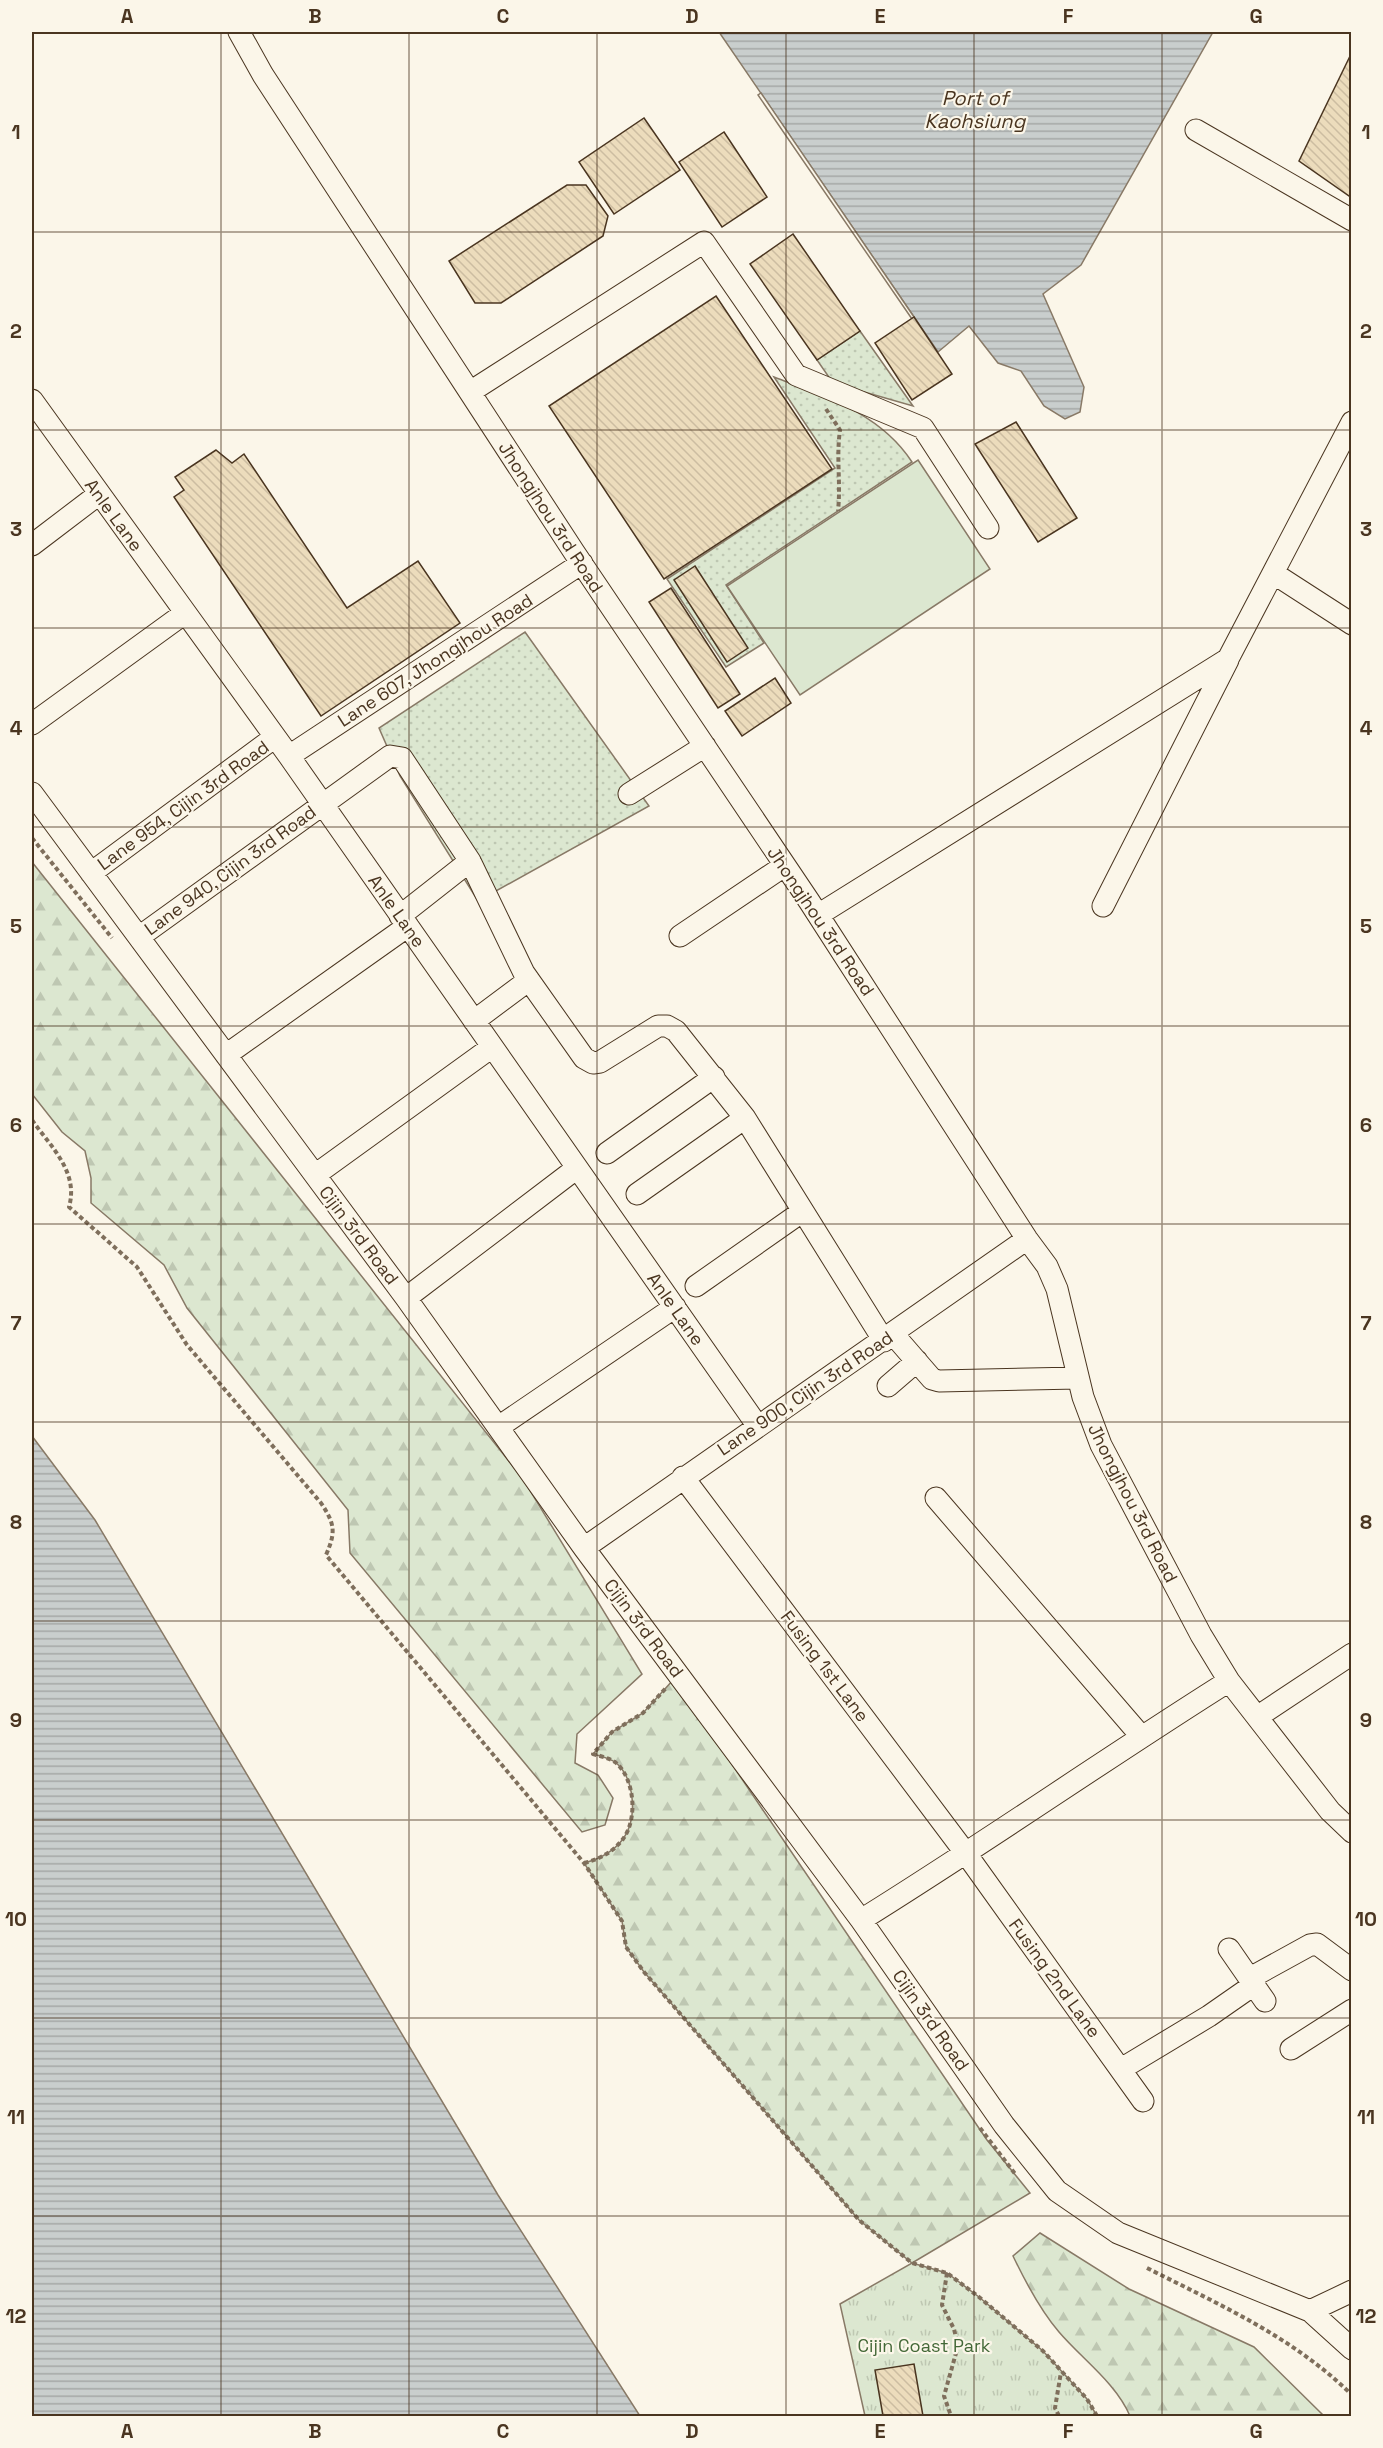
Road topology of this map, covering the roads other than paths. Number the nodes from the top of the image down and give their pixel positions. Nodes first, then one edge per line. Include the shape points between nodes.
1 (239, 32) edge
2 (1196, 130) dead end
3 (1352, 219) edge
4 (470, 392) junction
5 (32, 400) edge
6 (1352, 422) edge
7 (99, 494) junction
8 (987, 528) dead end
9 (32, 546) edge
10 (582, 563) junction
11 (1273, 573) junction
12 (184, 613) junction
13 (1352, 624) edge
14 (1228, 659) junction
15 (32, 724) edge
16 (275, 738) junction
17 (705, 746) junction
18 (289, 756) junction
19 (32, 793) edge
20 (628, 794) dead end
21 (321, 803) junction
22 (470, 861) junction
23 (784, 866) junction
24 (91, 873) junction
25 (1103, 906) dead end
26 (819, 915) junction
27 (404, 921) junction
28 (680, 936) dead end
29 (139, 937) junction
30 (529, 980) junction
31 (474, 1021) junction
32 (492, 1047) junction
33 (226, 1055) junction
34 (714, 1077) junction
35 (745, 1118) junction
36 (607, 1153) dead end
37 (577, 1168) junction
38 (315, 1175) junction
39 (637, 1194) dead end
40 (803, 1211) junction
41 (1027, 1239) junction
42 (696, 1287) dead end
43 (406, 1298) junction
44 (675, 1307) junction
45 (888, 1337) junction
46 (917, 1362) junction
47 (1078, 1378) junction
48 (888, 1386) dead end
49 (757, 1425) junction
50 (500, 1426) junction
51 (683, 1477) junction
52 (936, 1498) dead end
53 (584, 1548) junction
54 (1352, 1654) edge
55 (1228, 1681) junction
56 (1257, 1717) junction
57 (1141, 1736) junction
58 (1352, 1832) edge
59 (967, 1855) junction
60 (861, 1920) junction
61 (1229, 1949) dead end
62 (1352, 1970) edge
63 (1257, 1987) junction
64 (1352, 2010) edge
65 (1291, 2049) dead end
66 (1121, 2069) junction
67 (1143, 2101) dead end
68 (1352, 2291) edge
69 (1310, 2312) junction
70 (1352, 2349) edge

1 - 4 street, Jhongjhou 3rd Road via 263,75
2 - 3 street
4 - 8 street via 704,242 796,375 923,428
4 - 10 street, Jhongjhou 3rd Road
5 - 7 street, Anle Lane
6 - 11 street
7 - 9 street
7 - 12 street, Anle Lane
10 - 17 street, Jhongjhou 3rd Road
10 - 18 street, Lane 607, Jhongjhou Road
11 - 13 street
11 - 14 street
12 - 15 street
12 - 16 street, Anle Lane
14 - 25 street
14 - 26 street
16 - 18 street, Anle Lane
16 - 24 street, Lane 954, Cijin 3rd Road
17 - 20 street
17 - 23 street, Jhongjhou 3rd Road
18 - 21 street, Anle Lane
19 - 24 street, Cijin 3rd Road
21 - 22 street, Lane 940, Cijin 3rd Road via 397,755
21 - 27 street, Anle Lane
21 - 29 street, Lane 940, Cijin 3rd Road
22 - 27 street
22 - 30 street
23 - 26 street, Jhongjhou 3rd Road
23 - 28 street
24 - 29 street, Cijin 3rd Road
26 - 41 street, Jhongjhou 3rd Road
27 - 31 street, Anle Lane
27 - 33 street
29 - 33 street, Cijin 3rd Road
30 - 31 street
30 - 34 street via 584,1058 592,1063 600,1062 658,1026 667,1026 676,1031
31 - 32 street, Anle Lane
32 - 37 street, Anle Lane
32 - 38 street
33 - 38 street, Cijin 3rd Road
34 - 35 street
34 - 36 street
35 - 39 street
35 - 40 street
37 - 43 street
37 - 44 street, Anle Lane
38 - 43 street, Cijin 3rd Road
40 - 42 street
40 - 45 street
41 - 45 street, Lane 900, Cijin 3rd Road
41 - 47 street, Jhongjhou 3rd Road via 1047,1266 1057,1289
43 - 50 street, Cijin 3rd Road
44 - 49 street, Anle Lane
44 - 50 street
45 - 46 street
45 - 49 street, Lane 900, Cijin 3rd Road
46 - 47 street via 932,1379 946,1383
46 - 48 street
47 - 55 street, Jhongjhou 3rd Road via 1101,1445
49 - 51 street, Lane 900, Cijin 3rd Road
50 - 53 street, Cijin 3rd Road
51 - 53 street, Lane 900, Cijin 3rd Road
51 - 59 street, Fusing 1st Lane
52 - 57 street
53 - 60 street, Cijin 3rd Road
54 - 56 street
55 - 56 street, Jhongjhou 3rd Road
55 - 57 street
56 - 58 street, Jhongjhou 3rd Road via 1330,1811
57 - 59 street
59 - 60 street
59 - 66 street, Fusing 2nd Lane
60 - 69 street, Cijin 3rd Road via 1004,2125 1057,2191 1119,2233
61 - 63 street
62 - 63 street via 1325,1947 1310,1945
63 - 66 street
64 - 65 street
66 - 67 street, Fusing 2nd Lane
68 - 69 street
69 - 70 street, Cijin 3rd Road

